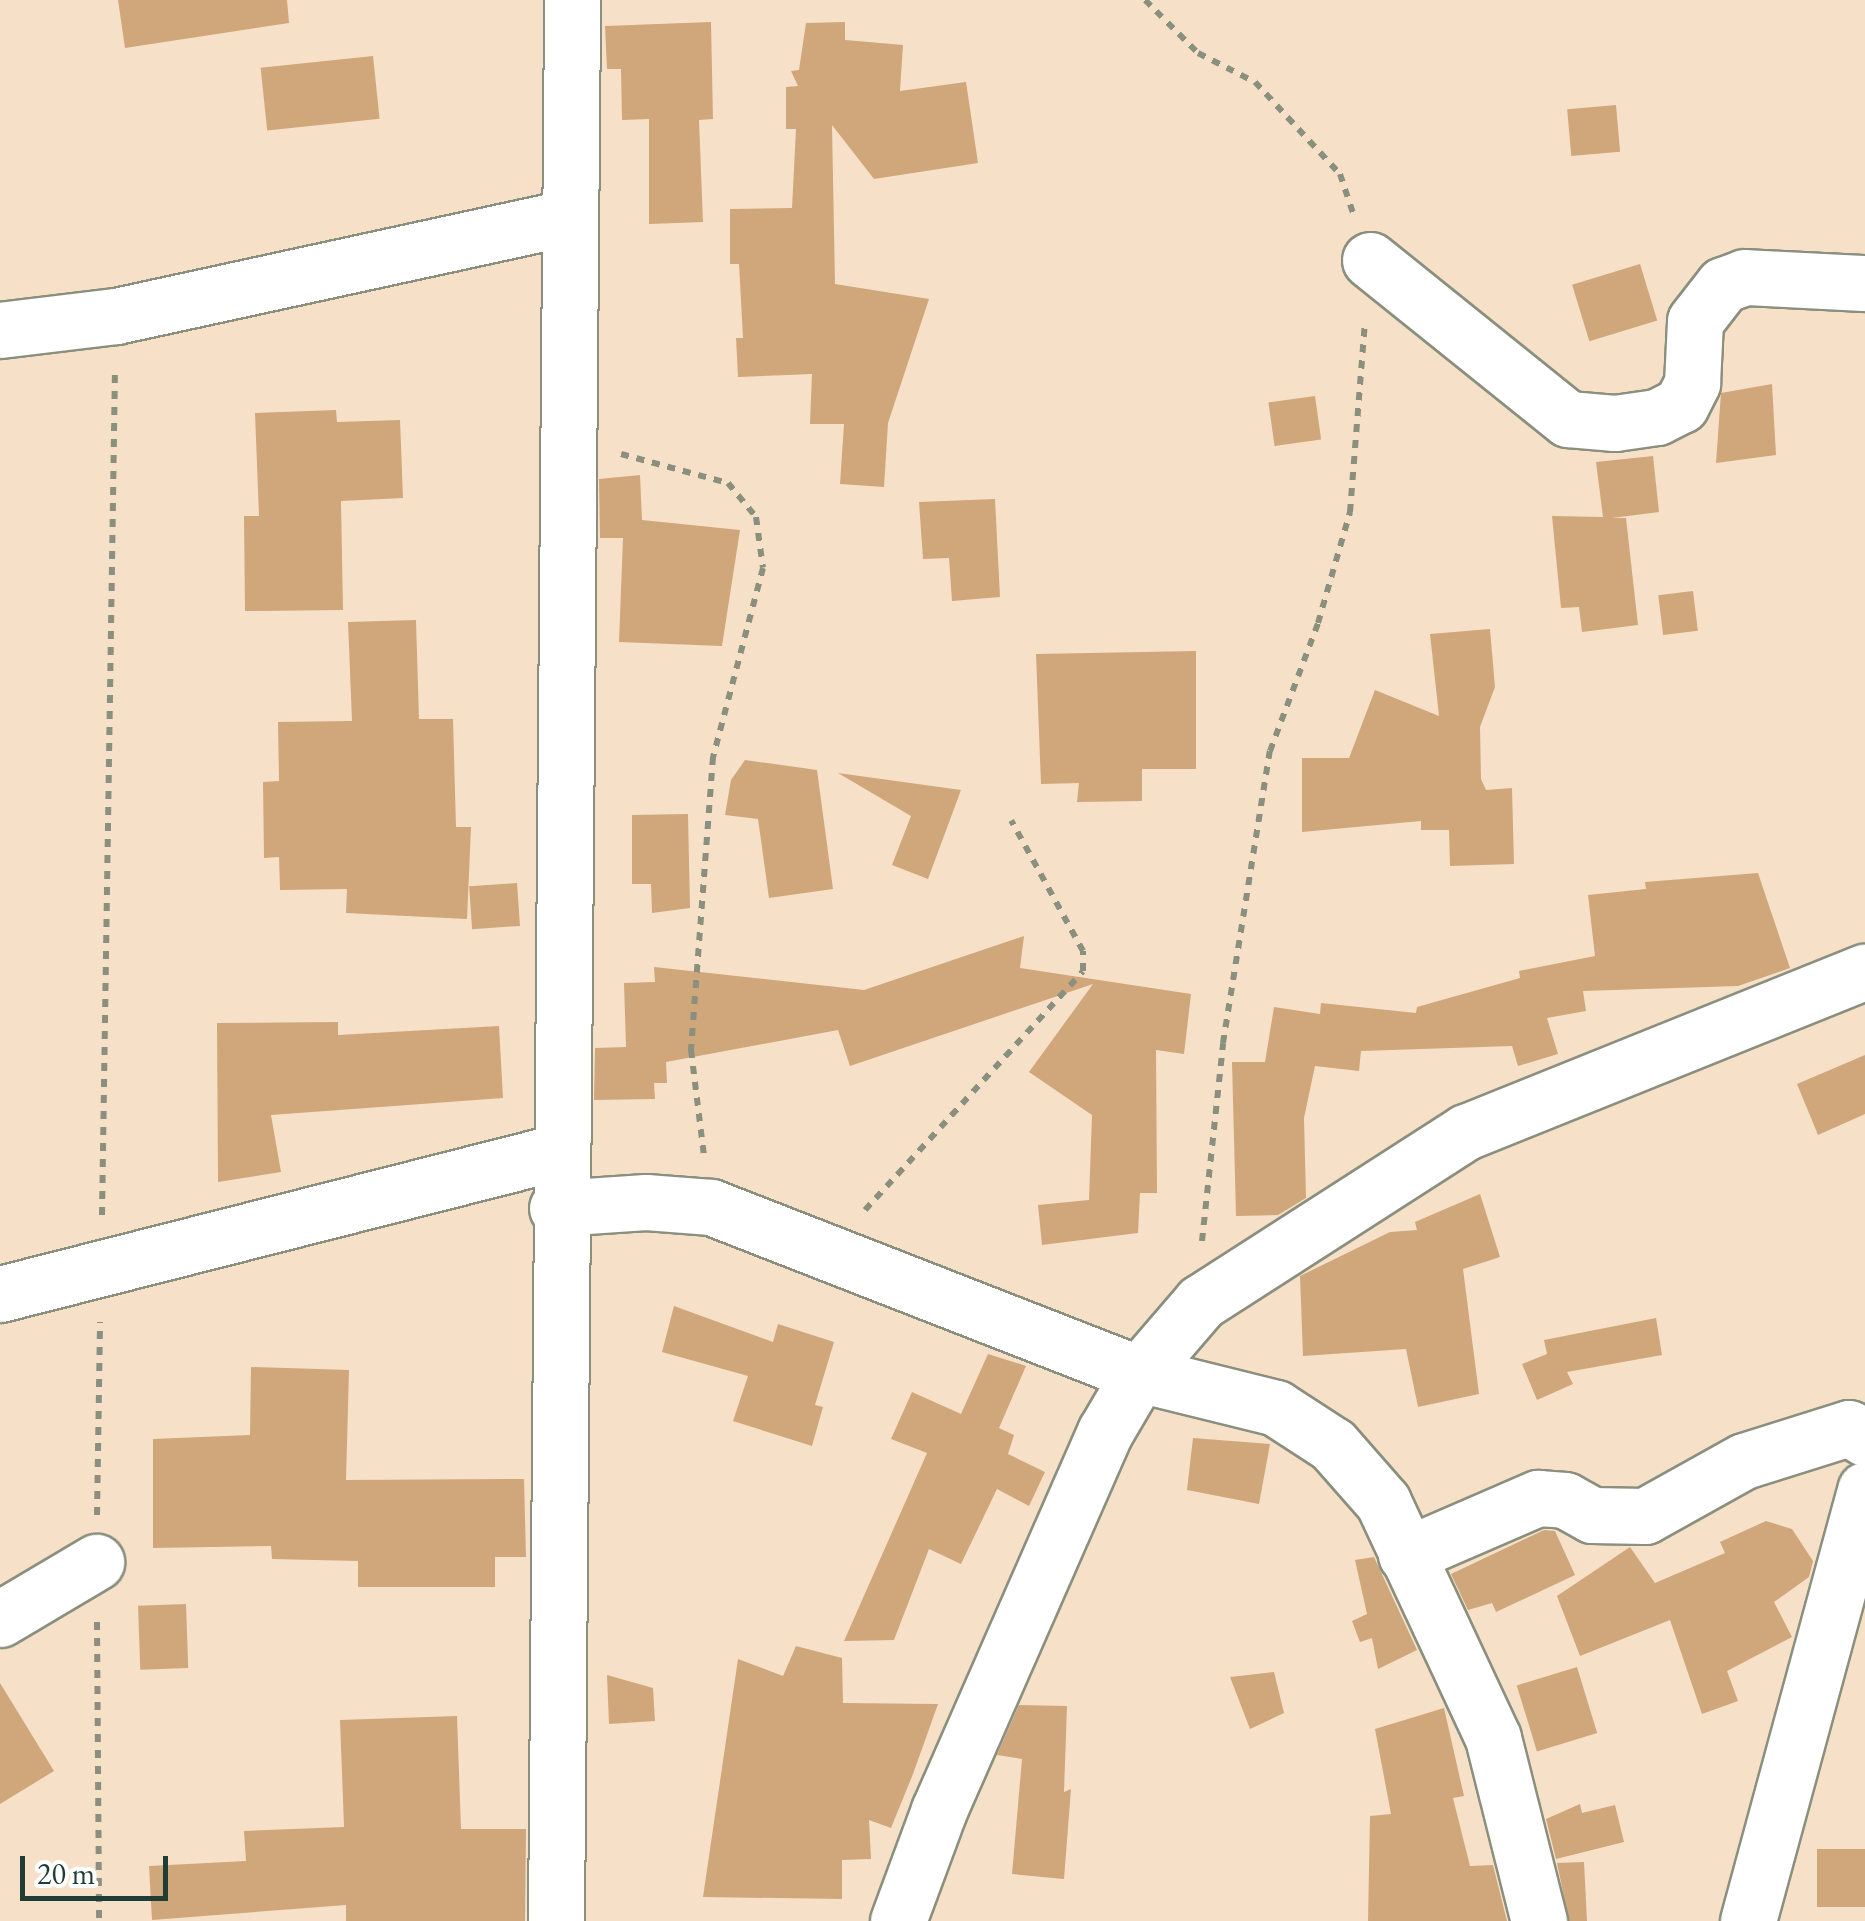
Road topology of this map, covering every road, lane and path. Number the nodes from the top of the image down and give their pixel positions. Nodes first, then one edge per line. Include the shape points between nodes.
1 (572, 0) edge
2 (1145, 0) edge
3 (569, 217) junction
4 (1370, 260) junction
5 (1865, 283) edge
6 (116, 316) junction
7 (0, 330) edge
8 (567, 438) junction
9 (1010, 820) dead end
10 (1865, 972) edge
11 (558, 1152) junction
12 (711, 1207) junction
13 (557, 1208) junction
14 (828, 1249) junction
15 (101, 1270) junction
16 (0, 1294) edge
17 (1201, 1302) junction
18 (1139, 1374) junction
19 (1865, 1438) edge
20 (1865, 1490) edge
21 (1406, 1555) junction
22 (96, 1562) junction
23 (0, 1619) edge
24 (99, 1921) edge
25 (556, 1921) edge
26 (898, 1921) edge
27 (1539, 1921) edge
28 (1748, 1921) edge

1 - 3 street
2 - 4 path via 1198,53 1255,82 1340,174
3 - 6 street
3 - 8 street
4 - 5 street via 1568,420 1615,424 1681,405 1692,383 1694,321 1722,285 1745,277
4 - 17 path via 1350,512 1270,751 1213,1122
6 - 7 street
6 - 15 path
8 - 11 street
8 - 12 path via 728,483 756,517 763,568 713,758 690,1050
9 - 14 path via 1082,951 1083,971 1058,1006
10 - 17 street via 1466,1132
11 - 13 street
11 - 15 street
12 - 13 street via 646,1202
12 - 14 street
13 - 25 street
14 - 18 street
15 - 16 street
15 - 22 path
17 - 18 street
18 - 21 street via 1276,1408 1333,1445 1383,1502
18 - 26 street via 1105,1432 939,1810
19 - 21 street via 1848,1428 1744,1461 1644,1516 1592,1515 1565,1500 1538,1498
20 - 28 street
21 - 27 street via 1493,1738
22 - 23 street
22 - 24 path

